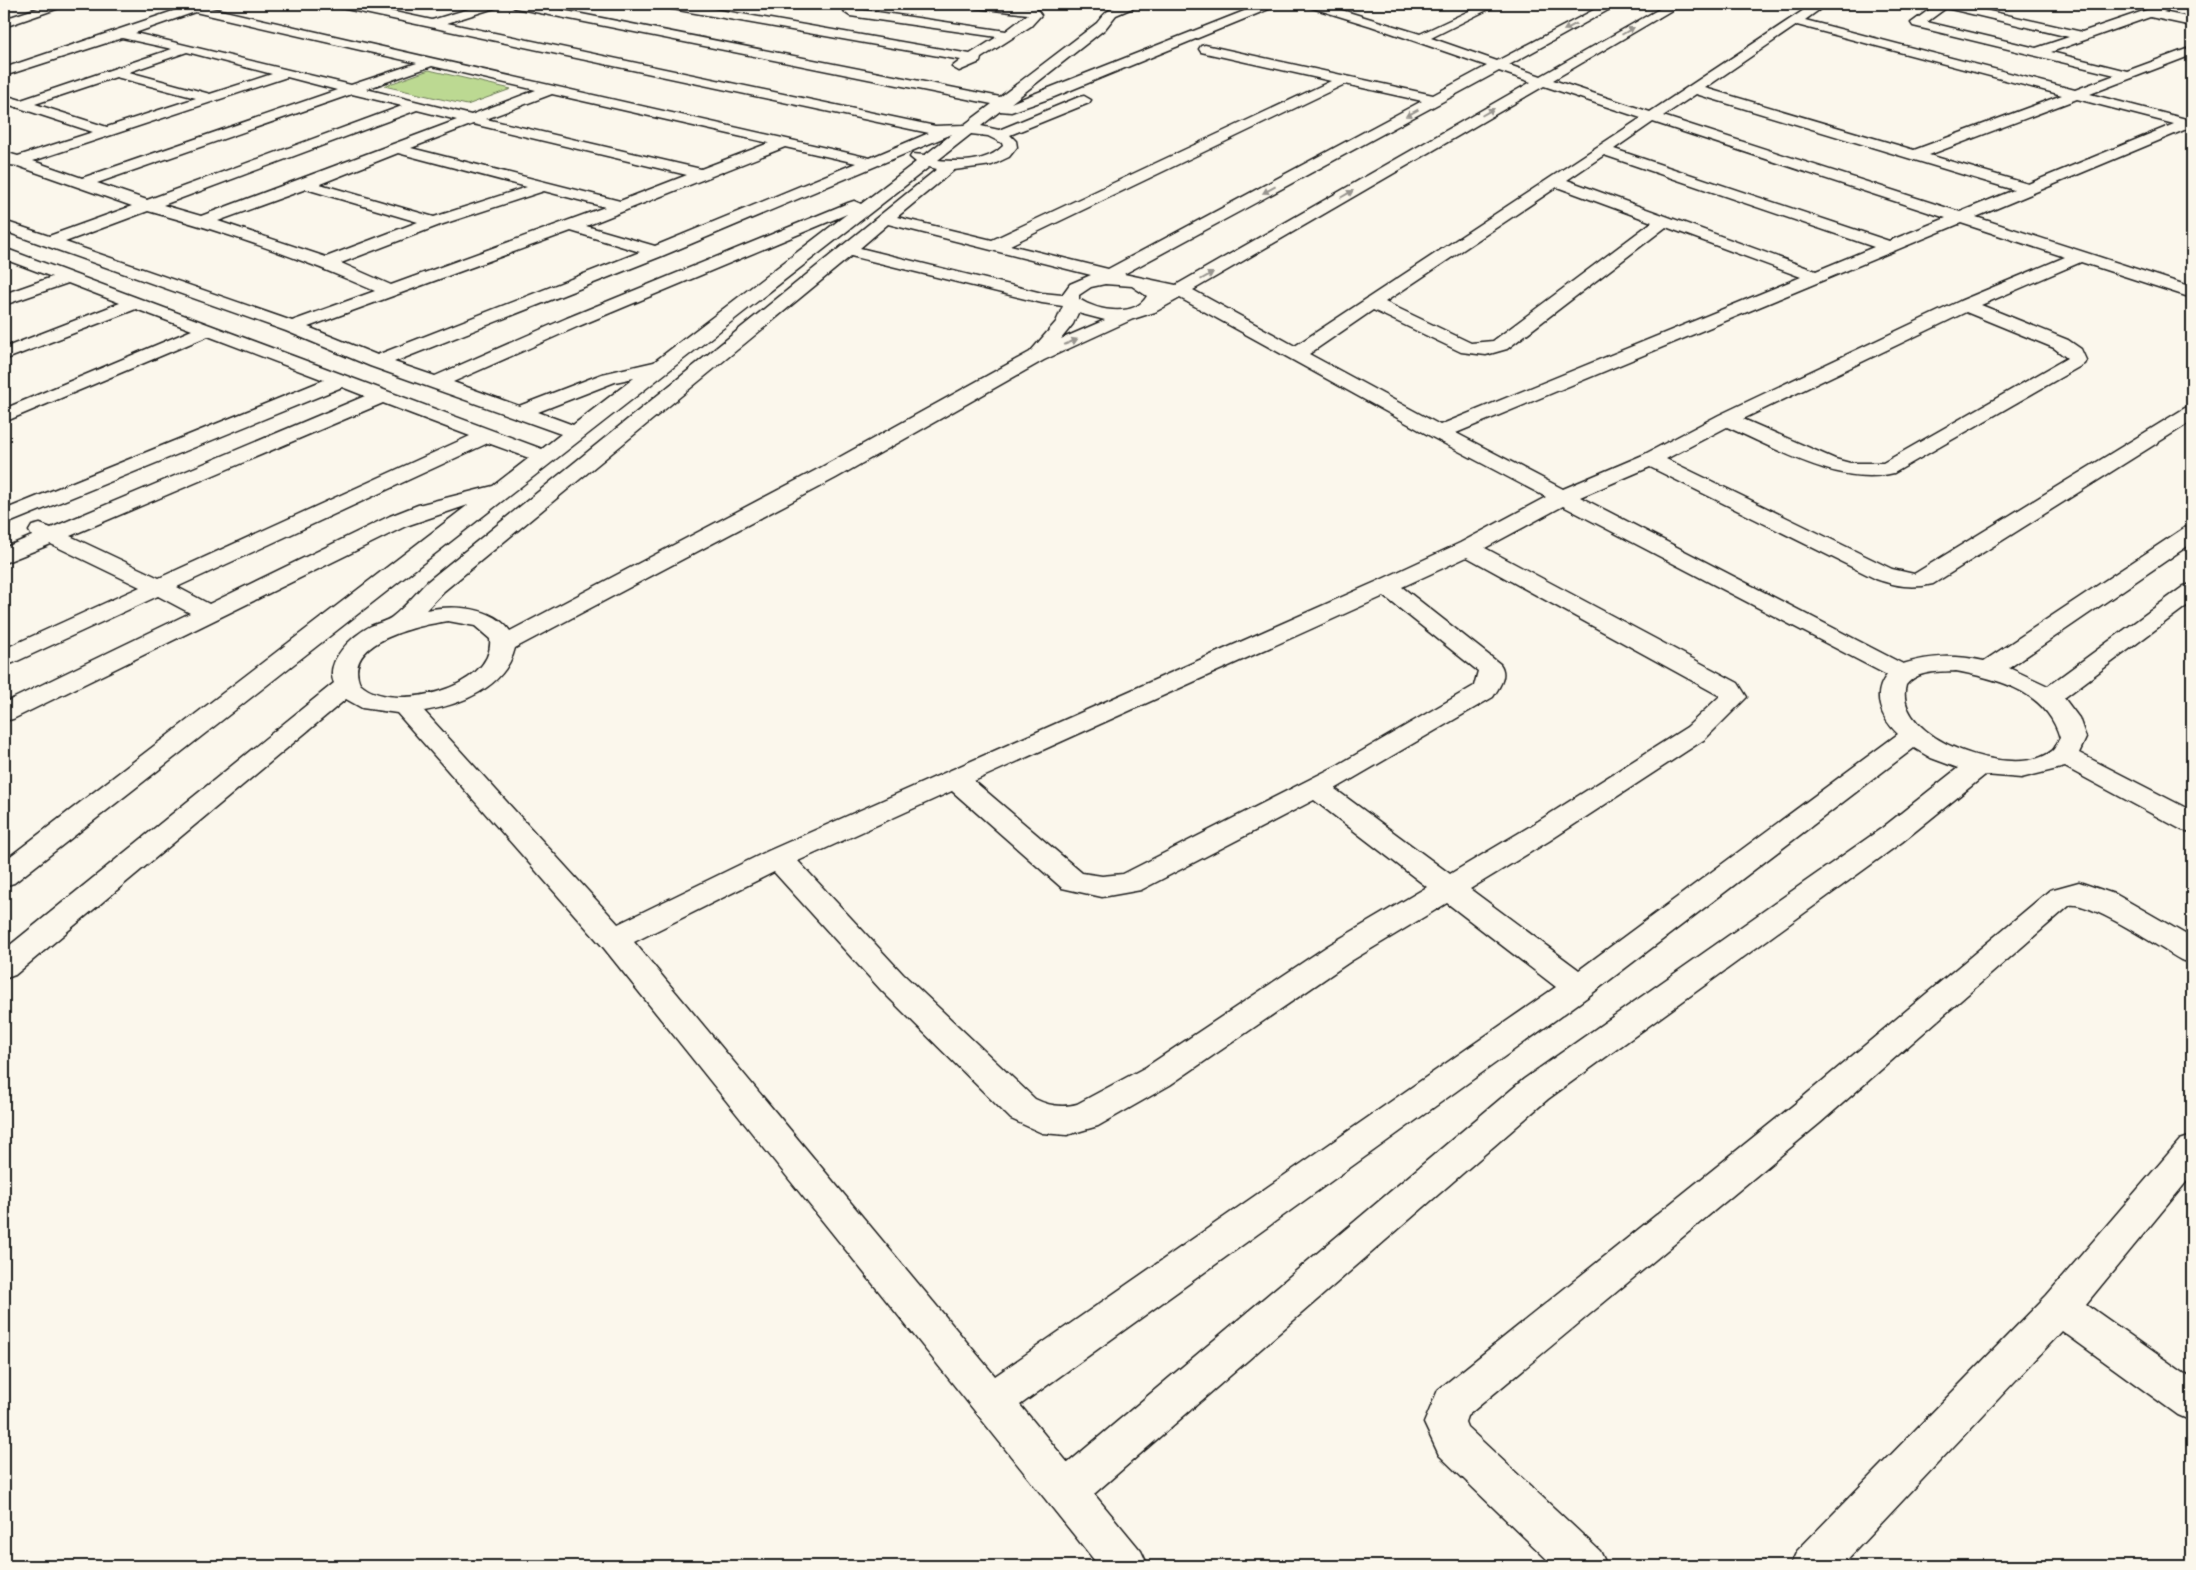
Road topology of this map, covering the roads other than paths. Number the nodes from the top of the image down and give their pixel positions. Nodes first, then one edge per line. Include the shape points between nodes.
1 (62, 4) edge
2 (341, 4) edge
3 (497, 4) edge
4 (515, 4) edge
5 (673, 4) edge
6 (870, 4) edge
7 (976, 4) edge
8 (1045, 4) edge
9 (1133, 4) edge
10 (1272, 4) edge
11 (1312, 4) edge
12 (1493, 4) edge
13 (1613, 4) edge
14 (1676, 4) edge
15 (1821, 4) edge
16 (1944, 4) edge
17 (2175, 4) edge
18 (200, 6) edge
19 (590, 7) dead end
20 (768, 7) dead end
21 (1032, 11) junction
22 (1294, 12) dead end
23 (2150, 13) junction
24 (572, 14) junction
25 (841, 15) junction
26 (740, 18) junction
27 (1795, 22) junction
28 (2192, 22) edge
29 (4, 23) edge
30 (1917, 23) junction
31 (432, 24) junction
32 (448, 28) junction
33 (807, 30) junction
34 (121, 34) junction
35 (1008, 35) junction
36 (422, 36) dead end
37 (2082, 36) junction
38 (1420, 39) junction
39 (688, 40) junction
40 (404, 42) dead end
41 (1223, 42) dead end
42 (1882, 44) junction
43 (186, 48) junction
44 (378, 50) junction
45 (2192, 51) edge
46 (2038, 52) junction
47 (759, 54) junction
48 (975, 59) junction
49 (742, 61) dead end
50 (432, 62) junction
51 (1498, 66) junction
52 (4, 72) edge
53 (114, 72) junction
54 (715, 72) dead end
55 (284, 74) junction
56 (2129, 75) junction
57 (698, 79) junction
58 (1343, 80) junction
59 (1542, 81) junction
60 (924, 86) junction
61 (552, 89) junction
62 (672, 89) dead end
63 (1695, 89) junction
64 (348, 90) junction
65 (1098, 94) dead end
66 (2076, 95) junction
67 (4, 98) edge
68 (210, 98) junction
69 (646, 100) dead end
70 (1435, 100) junction
71 (22, 104) junction
72 (415, 106) junction
73 (629, 107) junction
74 (992, 108) junction
75 (1654, 117) junction
76 (469, 119) junction
77 (2190, 124) edge
78 (959, 130) junction
79 (108, 132) junction
80 (999, 135) junction
81 (786, 142) junction
82 (398, 148) junction
83 (1604, 150) junction
84 (1914, 155) junction
85 (4, 156) edge
86 (885, 156) junction
87 (20, 161) junction
88 (870, 162) junction
89 (926, 162) junction
90 (951, 165) junction
91 (4, 166) edge
92 (702, 174) junction
93 (1556, 181) junction
94 (83, 183) junction
95 (305, 184) junction
96 (541, 187) junction
97 (2028, 189) junction
98 (886, 193) junction
99 (148, 206) junction
100 (620, 206) junction
101 (1962, 217) junction
102 (886, 219) junction
103 (202, 221) junction
104 (1664, 221) junction
105 (434, 222) junction
106 (4, 226) edge
107 (570, 226) junction
108 (49, 242) junction
109 (992, 247) junction
110 (1890, 247) junction
111 (848, 250) junction
112 (656, 252) junction
113 (4, 253) edge
114 (2079, 257) junction
115 (326, 263) junction
116 (1110, 275) junction
117 (68, 277) junction
118 (1817, 277) junction
119 (1091, 281) junction
120 (1139, 283) junction
121 (390, 291) junction
122 (1181, 291) junction
123 (2192, 293) edge
124 (4, 300) edge
125 (136, 303) junction
126 (1072, 303) junction
127 (1372, 303) junction
128 (1966, 305) junction
129 (1144, 310) junction
130 (292, 327) junction
131 (208, 330) junction
132 (4, 354) edge
133 (1296, 354) junction
134 (1037, 356) junction
135 (377, 362) junction
136 (663, 366) junction
137 (340, 381) junction
138 (436, 383) junction
139 (382, 396) junction
140 (2192, 412) edge
141 (518, 413) junction
142 (4, 416) edge
143 (1726, 419) junction
144 (1439, 432) junction
145 (576, 433) junction
146 (486, 436) junction
147 (545, 457) junction
148 (1650, 459) junction
149 (504, 488) junction
150 (1563, 497) junction
151 (7, 514) edge
152 (2192, 533) edge
153 (48, 537) junction
154 (1468, 548) junction
155 (4, 556) edge
156 (1386, 586) junction
157 (160, 587) junction
158 (2192, 591) edge
159 (210, 614) junction
160 (400, 623) junction
161 (504, 644) junction
162 (4, 658) edge
163 (1990, 669) junction
164 (1902, 673) junction
165 (346, 686) junction
166 (2048, 698) junction
167 (404, 705) junction
168 (4, 713) edge
169 (1914, 735) junction
170 (2064, 756) junction
171 (1980, 765) junction
172 (956, 780) junction
173 (1316, 788) junction
174 (2192, 823) edge
175 (778, 858) junction
176 (4, 876) edge
177 (1450, 887) junction
178 (614, 939) junction
179 (2192, 952) edge
180 (4, 967) edge
181 (1579, 987) junction
182 (2192, 1150) edge
183 (2060, 1306) junction
184 (991, 1402) junction
185 (2192, 1402) edge
186 (1065, 1492) junction
187 (1126, 1566) edge
188 (1585, 1566) edge
189 (1812, 1566) edge

1 - 29 street
2 - 31 street
3 - 31 street
4 - 24 street
5 - 26 street
6 - 25 street
7 - 21 street
8 - 21 street
9 - 74 street via 1112,12 1101,26
10 - 74 street via 1049,94
11 - 22 street
11 - 38 street
12 - 38 street
13 -> 51 street
59 -> 14 street
15 - 27 street
16 - 30 street
16 - 37 street
17 - 23 street
18 - 34 street
18 - 44 street
19 - 24 street
20 - 26 street
21 - 35 street via 1032,19
23 - 28 street
23 - 37 street
24 - 39 street
25 - 33 street
25 - 35 street
26 - 33 street
26 - 39 street
27 - 42 street
27 - 63 street
30 - 42 street
30 - 46 street
31 - 32 street
32 - 36 street
32 - 57 street
33 - 48 street
34 - 43 street
34 - 52 street
35 - 48 street
37 - 46 street
38 - 51 street
39 - 47 street
40 - 44 street
41 - 58 street via 1201,51
42 - 66 street
43 - 53 street
43 - 55 street
44 - 50 street
45 - 56 street
46 - 56 street
47 - 49 street
47 - 60 street
48 - 60 street
50 - 61 street
50 - 64 street
51 - 59 street
51 - 70 street
53 - 68 street
53 - 71 street
54 - 57 street
55 - 64 street
55 - 68 street
56 - 66 street
57 - 62 street
57 - 78 street via 936,130
58 - 70 street
58 - 109 street
59 - 75 street
122 -> 59 street
60 - 74 street
61 - 73 street
61 - 76 street
63 - 75 street
63 - 84 street
64 - 72 street
64 - 94 street
65 - 80 street
66 - 77 street
66 - 84 street
67 - 71 street
68 - 79 street
69 - 73 street
70 -> 116 street
71 - 79 street
72 - 76 street
72 - 99 street
73 - 81 street
74 - 78 street
75 - 83 street
75 - 101 street
76 - 82 street
76 - 92 street
77 - 97 street
78 - 80 street
78 - 86 street
78 - 89 street
79 - 87 street
80 - 90 street via 1009,141 1006,153 984,162
81 - 88 street
81 - 92 street
82 - 95 street
82 - 96 street
83 - 93 street
83 - 110 street
84 - 97 street
85 - 87 street
86 - 88 street
86 - 89 street via 904,155
87 - 91 street
87 - 94 street
88 - 112 street
89 - 90 street
89 - 98 street
90 - 102 street
92 - 100 street
93 - 104 street
93 - 127 street
94 - 99 street
95 - 103 street
95 - 105 street
96 - 100 street
96 - 105 street
97 - 101 street
98 - 136 street
98 - 138 street via 573,322
99 - 103 street
99 - 108 street
100 - 107 street
101 - 110 street
101 - 114 street
102 - 109 street
102 - 111 street
103 - 115 street
104 - 118 street
104 - 127 street via 1500,345 1486,349 1468,348
105 - 115 street
106 - 108 street
107 - 112 street
107 - 121 street
108 - 130 street
109 - 116 street
110 - 118 street
111 - 126 street
111 - 160 street via 436,586
112 - 135 street
113 - 117 street
114 - 123 street
114 - 128 street
115 - 121 street
116 - 119 street
116 - 120 street
117 - 124 street
117 - 125 street
118 - 144 street
119 - 120 street via 1112,279
119 - 126 street via 1073,290 1070,296
120 - 122 street
120 - 129 street via 1153,290 1156,296
121 - 130 street
122 - 129 street
122 - 133 street
125 - 131 street
125 - 132 street
126 - 129 street via 1086,312 1098,314 1126,315
126 - 134 street via 1064,324
127 - 133 street
128 - 143 street
128 - 143 street via 2061,344 2077,360 1887,469 1849,469 1828,463
134 -> 129 street
130 - 135 street
131 - 137 street
131 - 142 street
133 - 144 street
134 - 161 street via 828,474
135 - 138 street
136 - 141 street via 609,378
136 - 145 street
137 - 139 street
137 - 151 street
138 - 141 street
139 - 146 street
139 - 153 street
140 - 148 street via 1918,581 1902,581 1884,574
141 - 145 street
143 - 148 street
144 - 150 street
145 - 147 street
146 - 147 street
146 - 157 street
147 - 149 street
148 - 150 street
149 - 159 street via 398,521
149 - 176 street
150 - 154 street
150 - 164 street
151 - 153 street
152 - 163 street
153 - 155 street
153 - 157 street
154 - 156 street
154 - 177 street via 1729,690 1734,697 1696,733 1540,834
156 - 172 street
156 - 173 street via 1482,660 1491,669 1490,681 1484,691
157 - 159 street
157 - 162 street
158 - 166 street
159 - 168 street
160 - 161 street via 440,615 470,616 487,622 499,632
160 - 165 street via 366,641 347,659 343,673
161 - 167 street via 501,658 490,673 473,686 424,704
163 - 164 street via 1956,663 1933,664
163 - 166 street via 2020,681
164 - 169 street via 1891,685 1889,700 1897,717
165 - 167 street via 357,697 375,704
165 - 180 street
166 - 170 street via 2066,717 2073,738
167 - 178 street
169 - 171 street via 1943,752
169 - 181 street
170 - 171 street via 2049,764 2029,768
170 - 174 street
171 - 186 street via 1892,835 1536,1089
172 - 173 street via 1072,881 1090,887 1131,883
172 - 175 street
173 - 177 street
175 - 177 street via 892,982 1023,1109 1042,1119 1067,1121 1086,1116 1158,1076 1340,953
175 - 178 street
177 - 181 street
178 - 184 street
179 - 188 street via 2106,903 2079,893 2061,896 1808,1114 1452,1404 1444,1422 1454,1441
181 - 184 street
182 - 183 street
183 - 185 street
183 - 189 street
184 - 186 street
186 - 187 street

